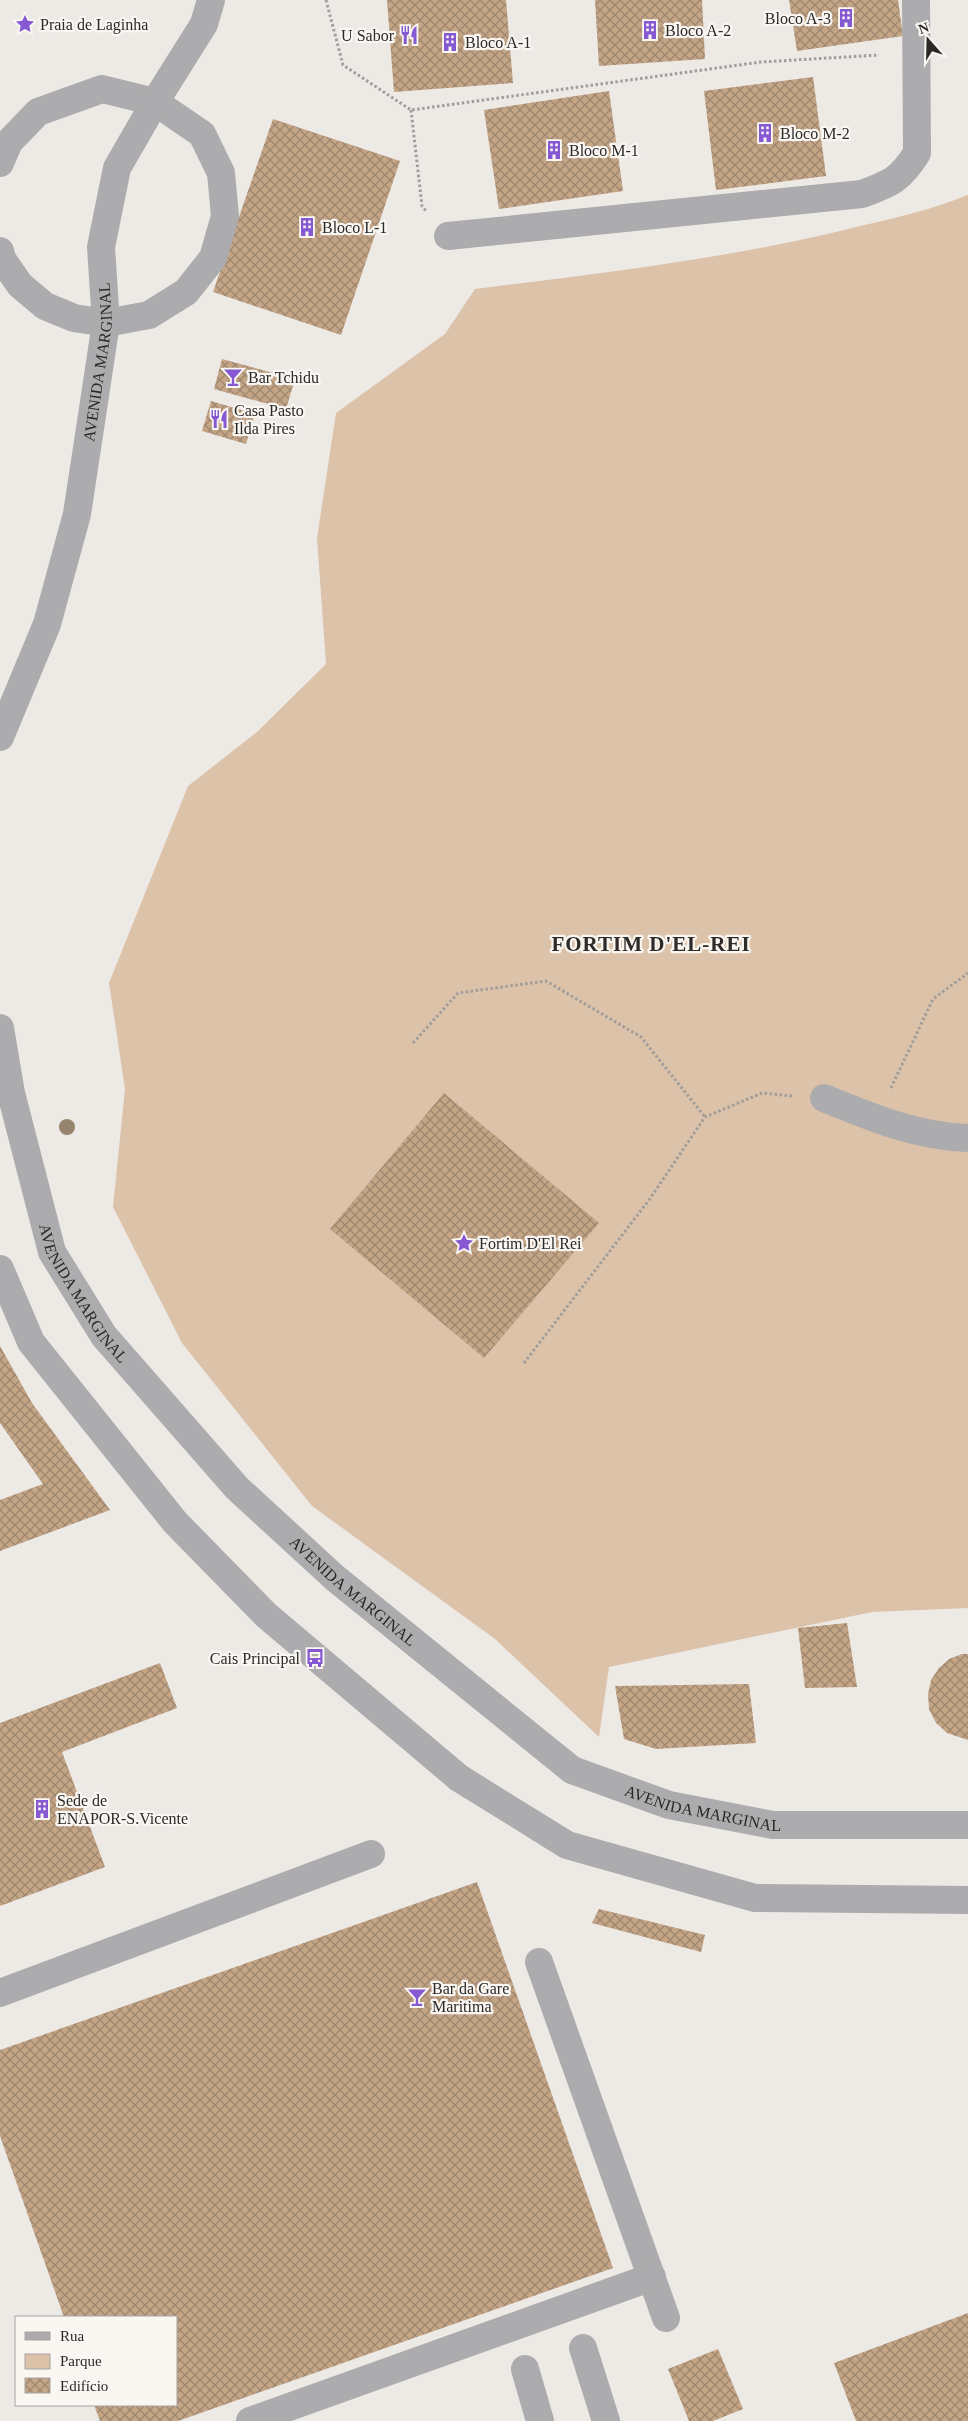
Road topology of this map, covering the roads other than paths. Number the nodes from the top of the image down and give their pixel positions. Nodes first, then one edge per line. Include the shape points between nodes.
1 (211, 0) edge
2 (916, 0) edge
3 (154, 102) junction
4 (0, 163) edge
5 (448, 236) road end
6 (0, 251) edge
7 (106, 323) junction
8 (3, 724) edge
9 (0, 1028) edge
10 (6, 1094) edge
11 (824, 1098) road end
12 (968, 1138) edge
13 (0, 1269) edge
14 (968, 1825) edge
15 (371, 1854) dead end
16 (968, 1900) edge
17 (538, 1962) dead end
18 (0, 1994) edge
19 (652, 2277) junction
20 (666, 2318) dead end
21 (583, 2348) dead end
22 (525, 2369) dead end
23 (250, 2421) edge
24 (540, 2421) edge
25 (606, 2421) edge

1 - 3 street, AVENIDA MARGINAL via 204,24
2 - 5 street via 917,153 892,183 862,194
3 - 4 street via 102,89 38,112 9,142
3 - 7 street, AVENIDA MARGINAL via 117,168 101,247
3 - 7 street via 202,134 221,173 225,216 213,258 186,292 149,315
6 - 7 street via 20,285 45,306 74,318
7 - 8 street, AVENIDA MARGINAL via 77,514 46,624
9 - 10 street, AVENIDA MARGINAL
10 - 14 street, AVENIDA MARGINAL via 52,1252 104,1336 237,1488 286,1535 572,1770 669,1805 773,1825
11 - 12 street via 877,1120 946,1137
13 - 16 street via 31,1342 175,1522 266,1615 459,1778 566,1845 755,1898
15 - 18 street
17 - 19 street
19 - 20 street
19 - 23 street
21 - 25 street
22 - 24 street

